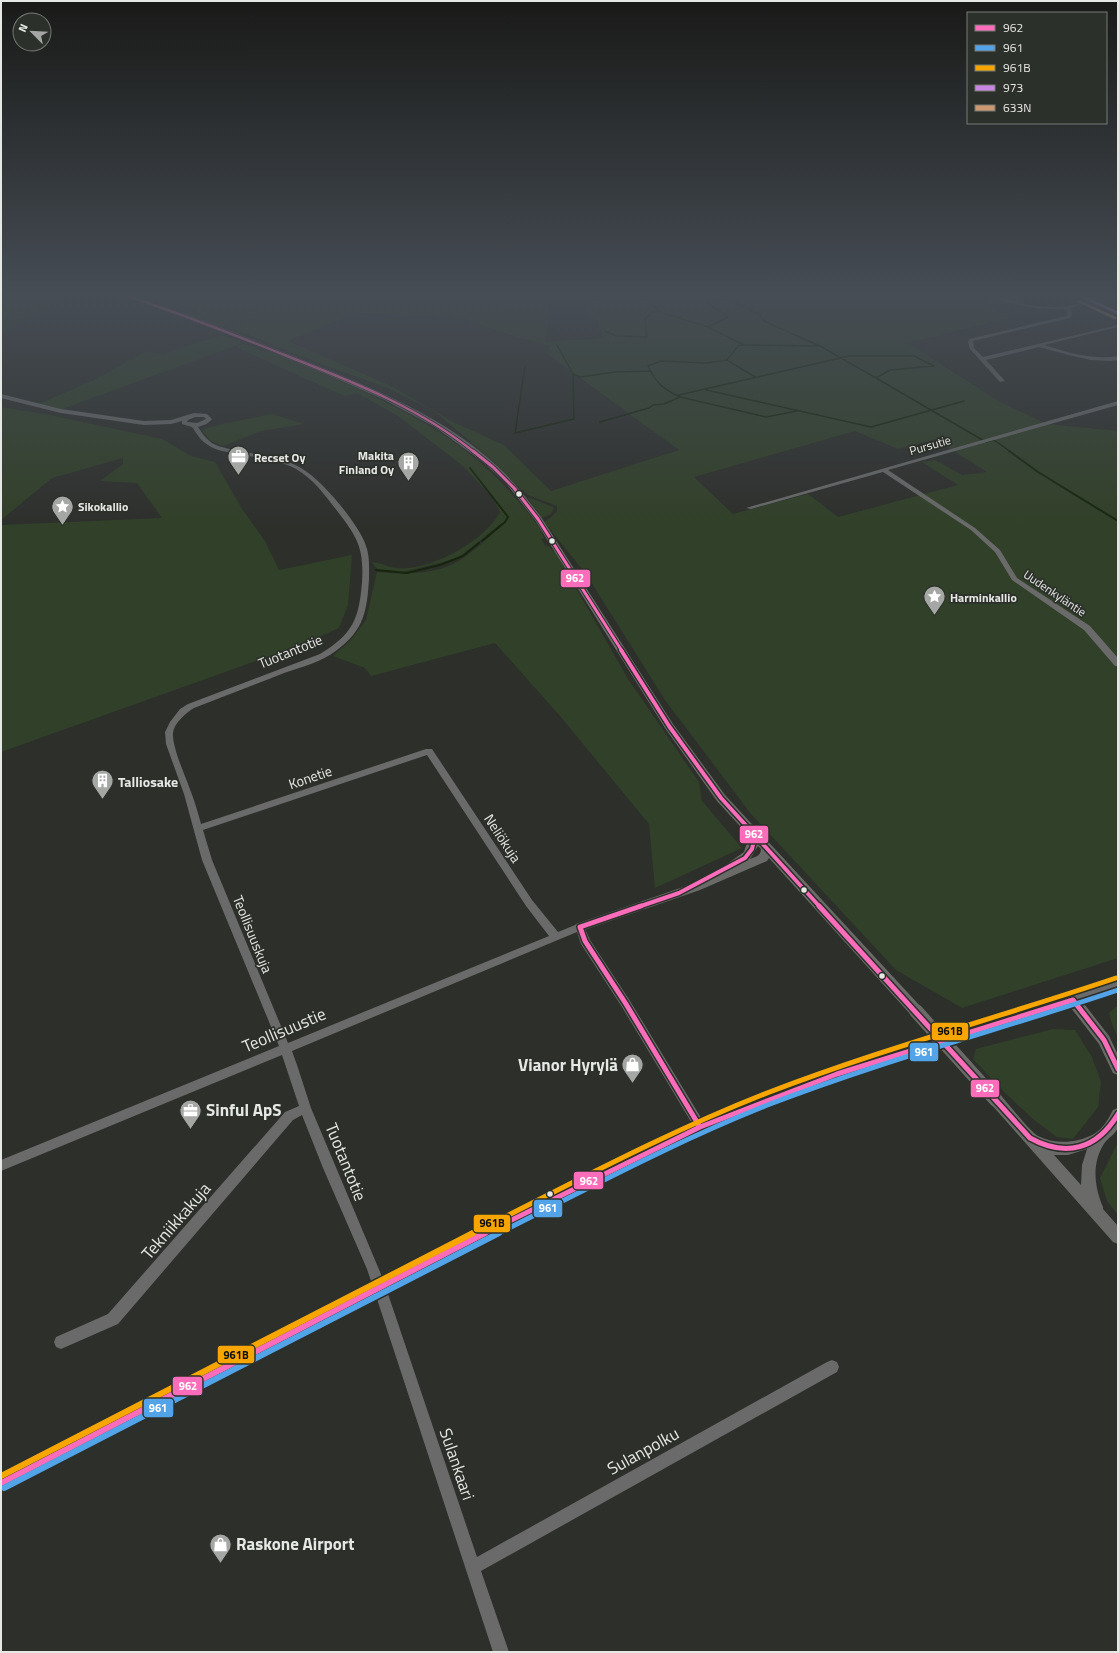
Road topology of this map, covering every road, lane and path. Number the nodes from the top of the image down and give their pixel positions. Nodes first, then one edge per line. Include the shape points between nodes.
1 (329, 373) edge
2 (995, 373) edge
3 (1002, 381) dead end
4 (1, 396) edge
5 (1118, 403) edge
6 (184, 421) junction
7 (195, 428) junction
8 (884, 470) junction
9 (749, 508) dead end
10 (1118, 664) edge
11 (429, 752) joint
12 (199, 828) junction
13 (756, 836) junction
14 (767, 849) junction
15 (789, 873) junction
16 (679, 893) junction
17 (580, 928) junction
18 (556, 937) junction
19 (1118, 984) edge
20 (1073, 1000) junction
21 (284, 1049) junction
22 (1118, 1069) edge
23 (305, 1108) junction
24 (1118, 1114) edge
25 (700, 1127) junction
26 (1030, 1138) junction
27 (1100, 1138) junction
28 (1, 1166) edge
29 (1099, 1215) junction
30 (1118, 1237) edge
31 (378, 1287) junction
32 (61, 1342) dead end
33 (832, 1367) dead end
34 (1, 1483) edge
35 (473, 1567) junction
36 (501, 1652) edge

1 - 13 main road via 364,387 428,420 486,460 522,498 538,519 669,726 721,798
2 - 3 street
4 - 6 street via 61,412 144,423
5 - 8 street, Pursutie
6 - 7 street
6 - 7 street via 198,414 208,416 208,421
7 - 12 street, Tuotantotie via 207,443 218,448 276,461 307,473 363,542 366,572 362,610 358,622 348,637 335,649 323,656 196,704 183,711 174,722 169,732 170,744
8 - 9 street, Pursutie
8 - 10 street, Uudenkyläntie via 973,529 998,551 1014,579 1087,628
11 - 12 street, Konetie
11 - 18 street, Neliökuja via 529,903
12 - 21 street, Teollisuuskuja via 207,860
13 - 14 main road
13 - 16 main road via 751,852 737,864
14 - 15 main road
14 - 16 main road via 765,856 753,863
15 - 16 main road via 772,865 759,866 698,889
15 - 26 main road, bridge
16 - 17 main road
17 - 18 street, Teollisuustie
17 - 25 street via 585,941
18 - 21 street, Teollisuustie
19 - 20 street
20 - 22 main road via 1104,1040
20 - 25 street via 837,1074
21 - 23 street, Tuotantotie
21 - 28 street, Teollisuustie
23 - 31 street, Tuotantotie via 373,1268
23 - 32 street, Tekniikkakuja via 289,1116 112,1319
24 - 27 main road via 1115,1122
25 - 31 street
26 - 27 main road via 1047,1147 1063,1150
26 - 29 main road
27 - 29 main road via 1087,1170 1087,1182
29 - 30 main road
31 - 34 street
31 - 35 street, Sulankaari
33 - 35 street, Sulanpolku
35 - 36 street, Sulankaari

